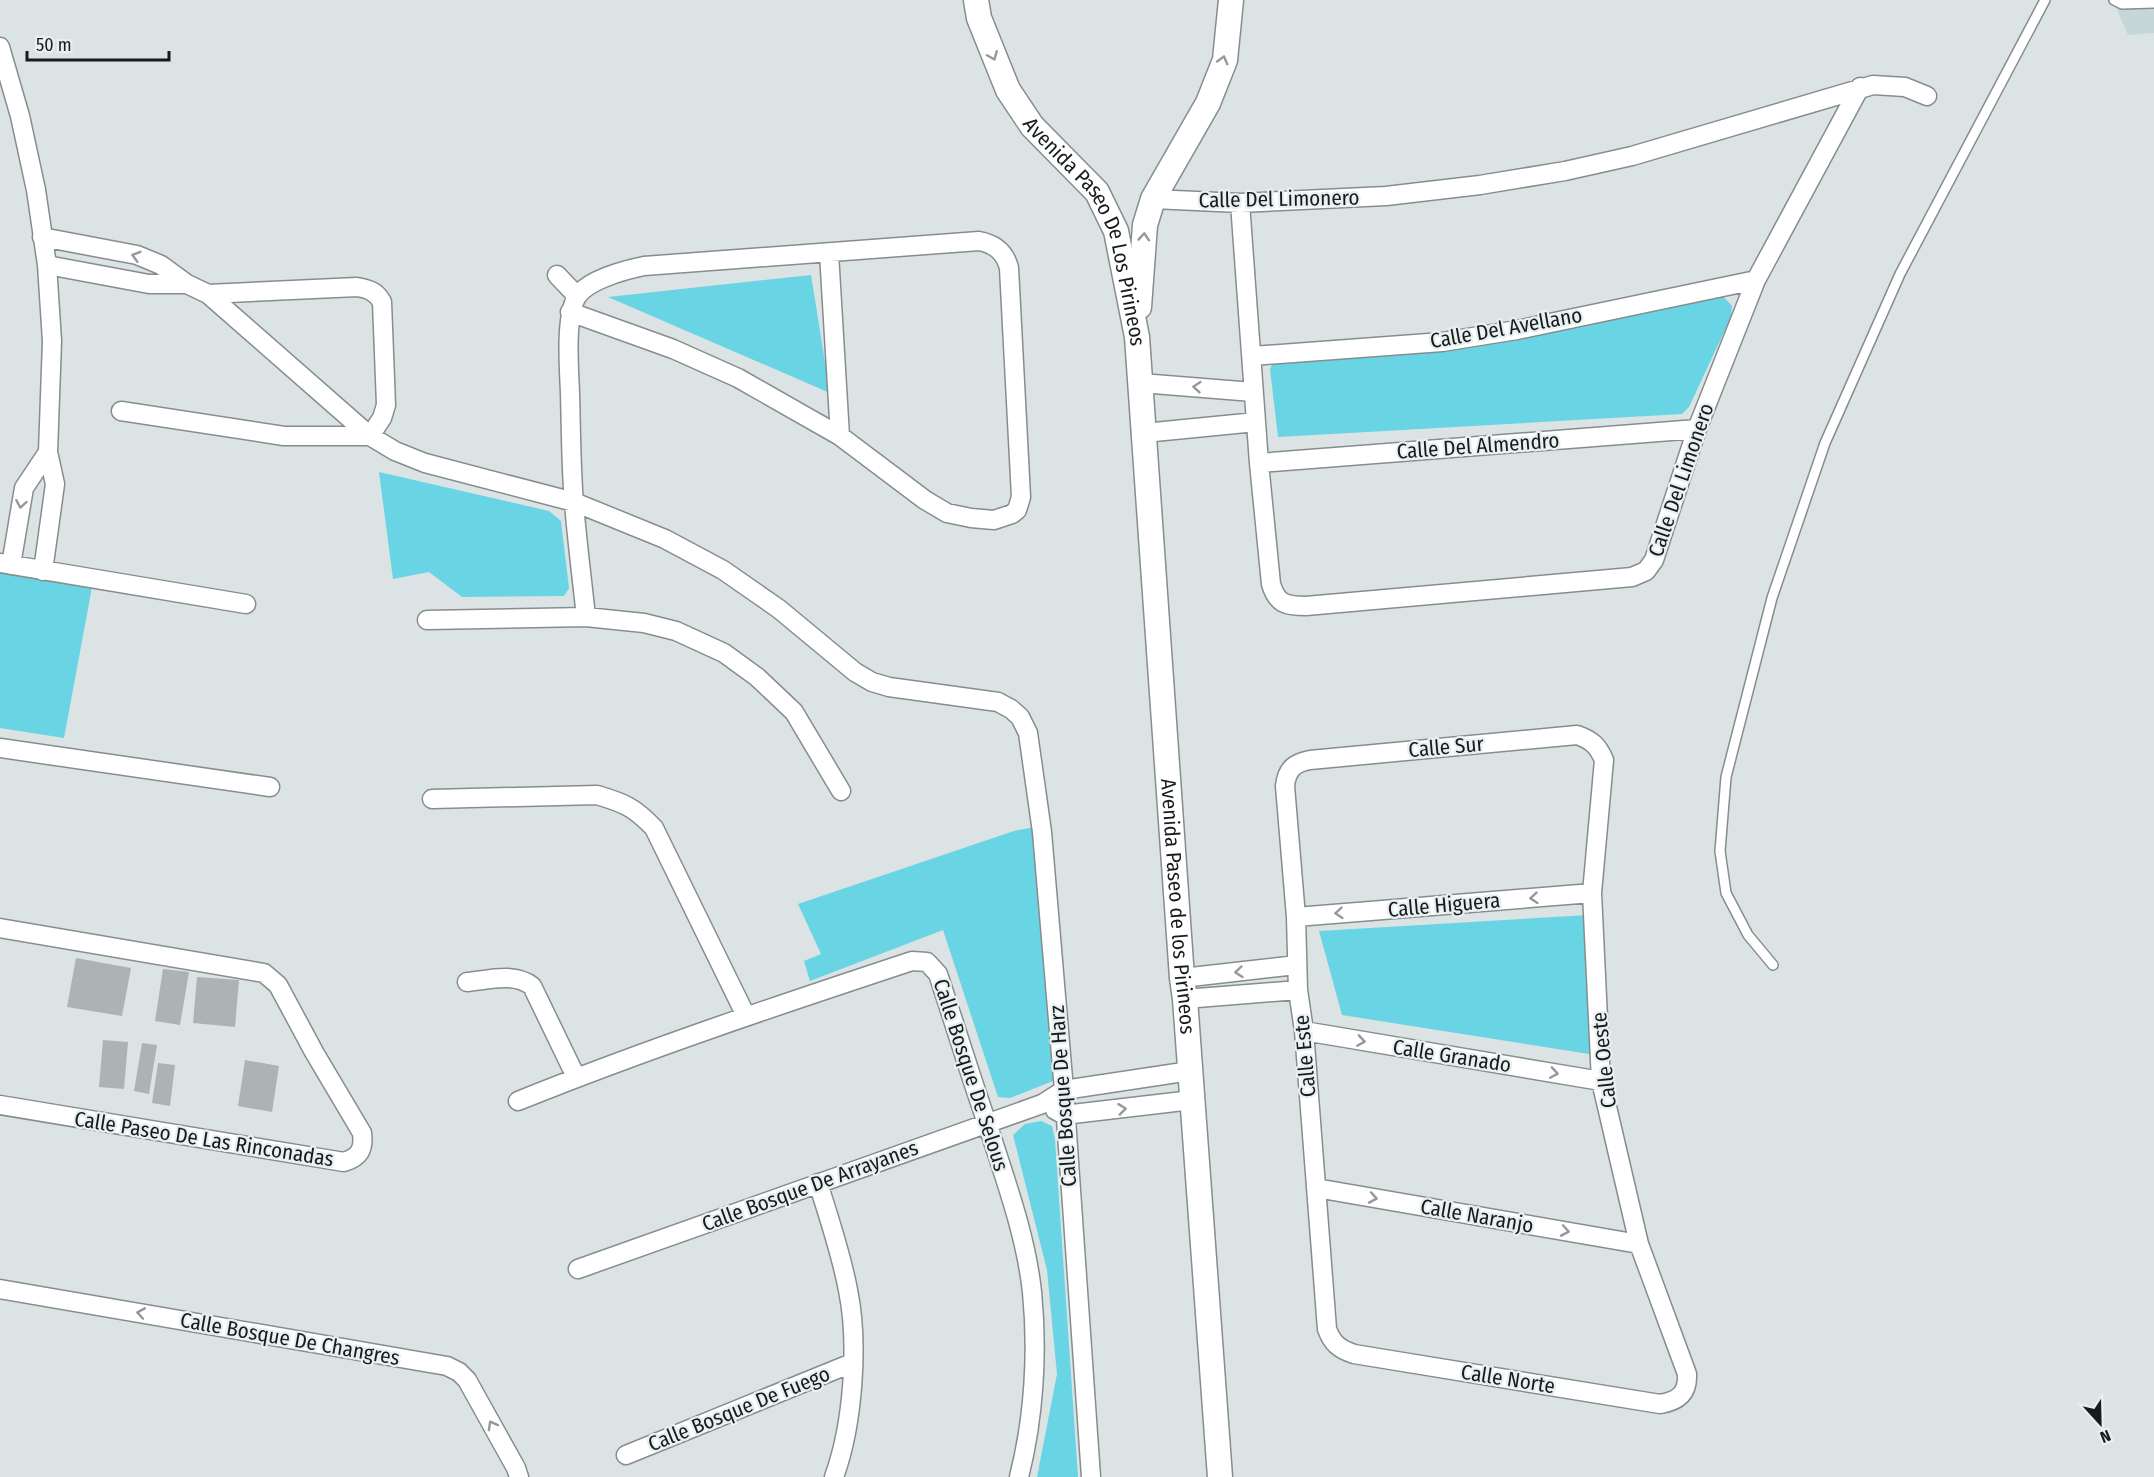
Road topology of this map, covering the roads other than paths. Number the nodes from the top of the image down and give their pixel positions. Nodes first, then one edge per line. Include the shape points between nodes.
1 (976, 0) edge
2 (1231, 0) edge
3 (2045, 0) edge
4 (2114, 0) edge
5 (2154, 3) edge
6 (0, 47) edge
7 (1860, 87) junction
8 (1928, 96) dead end
9 (1153, 199) junction
10 (1240, 203) junction
11 (42, 237) junction
12 (829, 253) junction
13 (47, 265) junction
14 (557, 275) dead end
15 (1756, 280) junction
16 (187, 284) junction
17 (208, 294) junction
18 (574, 304) junction
19 (1137, 337) junction
20 (1252, 356) junction
21 (1141, 383) junction
22 (1253, 392) junction
23 (121, 411) dead end
24 (1256, 422) junction
25 (1697, 429) junction
26 (1144, 433) junction
27 (369, 436) junction
28 (840, 436) junction
29 (48, 452) junction
30 (1258, 463) junction
31 (574, 502) junction
32 (5, 564) edge
33 (43, 570) junction
34 (246, 604) dead end
35 (586, 617) junction
36 (427, 620) dead end
37 (0, 748) edge
38 (1599, 748) joint
39 (1291, 767) joint
40 (270, 787) dead end
41 (841, 791) dead end
42 (432, 799) dead end
43 (1592, 893) junction
44 (1296, 917) junction
45 (0, 928) edge
46 (1296, 965) junction
47 (1773, 965) dead end
48 (467, 982) dead end
49 (1183, 988) junction
50 (1298, 990) junction
51 (746, 1016) junction
52 (1304, 1031) junction
53 (1190, 1071) junction
54 (576, 1077) junction
55 (1601, 1081) junction
56 (1064, 1090) junction
57 (1192, 1100) junction
58 (518, 1101) dead end
59 (1042, 1104) junction
60 (0, 1105) edge
61 (1064, 1115) junction
62 (987, 1123) junction
63 (818, 1183) junction
64 (1316, 1188) junction
65 (1639, 1244) junction
66 (578, 1269) dead end
67 (0, 1289) edge
68 (1334, 1344) joint
69 (852, 1363) junction
70 (1681, 1396) joint
71 (626, 1455) dead end
72 (519, 1477) edge
73 (834, 1477) edge
74 (1019, 1477) edge
75 (1091, 1477) edge
76 (1220, 1477) edge

1 -> 19 street, Avenida Paseo De Los Pirineos via 979,18 1008,90 1032,126 1097,192 1116,231
9 -> 2 street, Avenida Paseo De Los Pirineos via 1208,103 1225,60
3 - 47 lane via 1900,273 1824,443 1772,598 1726,777 1720,851 1726,893 1748,935
4 - 5 lane via 2122,4
6 - 11 street via 20,116
7 - 8 street, Calle Del Limonero via 1890,84
7 - 10 street, Calle Del Limonero via 1632,156 1565,171 1386,196
7 - 15 street, Calle Del Limonero
9 - 10 street, Calle Del Limonero
19 -> 9 street, Avenida Paseo De Los Pirineos via 1145,225
10 - 20 street
11 - 13 street
16 -> 11 street via 161,265 137,255
12 - 18 street via 645,266 591,285
12 - 28 street
12 - 28 street via 979,241 988,242 1004,254 1010,268 1021,497 1017,510 994,520 947,513
13 - 16 street via 149,284
13 - 29 street via 52,341
14 - 18 street
15 - 20 street, Calle Del Avellano via 1442,342
15 - 25 street, Calle Del Limonero
16 - 17 street
17 - 27 street
17 - 27 street via 357,286 377,294 382,302 386,405
18 - 28 street via 738,378
18 - 31 street via 569,369
19 - 21 street, Avenida Paseo de los Pirineos
20 - 22 street
22 -> 21 street
21 - 26 street, Avenida Paseo de los Pirineos
22 - 24 street
23 - 27 street via 284,436
24 - 26 street
24 - 30 street
25 - 30 street, Calle Del Almendro
25 - 30 street, Calle Del Limonero via 1654,560 1640,574 1306,606 1291,606 1274,593
26 - 49 street, Avenida Paseo de los Pirineos
27 - 31 street via 395,452 425,463
29 -> 32 street via 24,488
29 - 33 street via 55,496
31 - 35 street
31 - 56 street, Calle Bosque De Harz via 665,539 723,570 872,682 998,702 1020,717 1028,733 1042,832
32 - 33 street
33 - 34 street
35 - 36 street
35 - 41 street via 676,631 724,653 794,712
37 - 40 street
38 - 39 street, Calle Sur via 1577,735 1310,760
38 - 43 street, Calle Oeste via 1604,760
39 - 44 street, Calle Este via 1285,786
42 - 51 street via 597,795 622,802 639,813 654,828
43 -> 44 street, Calle Higuera
43 - 55 street, Calle Oeste
44 - 46 street, Calle Este
45 - 60 street, Calle Paseo De Las Rinconadas via 264,973 278,985 362,1133 364,1146 361,1153 344,1162
46 -> 49 street
46 - 50 street, Calle Este
48 - 54 street via 513,978 532,986
49 - 50 street
49 - 53 street, Avenida Paseo de los Pirineos
50 - 52 street, Calle Este
51 - 54 street, Calle Bosque De Selous
51 - 62 street, Calle Bosque De Selous via 912,961 927,962 938,974
52 -> 55 street, Calle Granado
52 - 64 street, Calle Este
53 - 56 street, Calle Bosque De Arrayanes
53 - 57 street, Avenida Paseo de los Pirineos
54 - 58 street, Calle Bosque De Selous
55 - 65 street, Calle Oeste
56 - 59 street, Calle Bosque De Arrayanes
56 - 61 street, Calle Bosque De Harz
61 -> 57 street
57 - 76 street, Avenida Paseo de los Pirineos
59 - 61 street
59 - 62 street, Calle Bosque De Arrayanes
61 - 75 street, Calle Bosque De Harz
62 - 63 street, Calle Bosque De Arrayanes
62 - 74 street, Calle Bosque De Selous via 1019,1225 1032,1291 1035,1340 1031,1398
63 - 66 street, Calle Bosque De Arrayanes
63 - 69 street via 849,1292
64 -> 65 street, Calle Naranjo
64 - 68 street, Calle Este via 1327,1329
65 - 70 street, Calle Oeste via 1688,1374 1686,1391
72 -> 67 street, Calle Bosque De Changres via 467,1380 447,1366
68 - 70 street, Calle Norte via 1354,1354 1660,1404
69 - 71 street, Calle Bosque De Fuego
69 - 73 street via 848,1423

